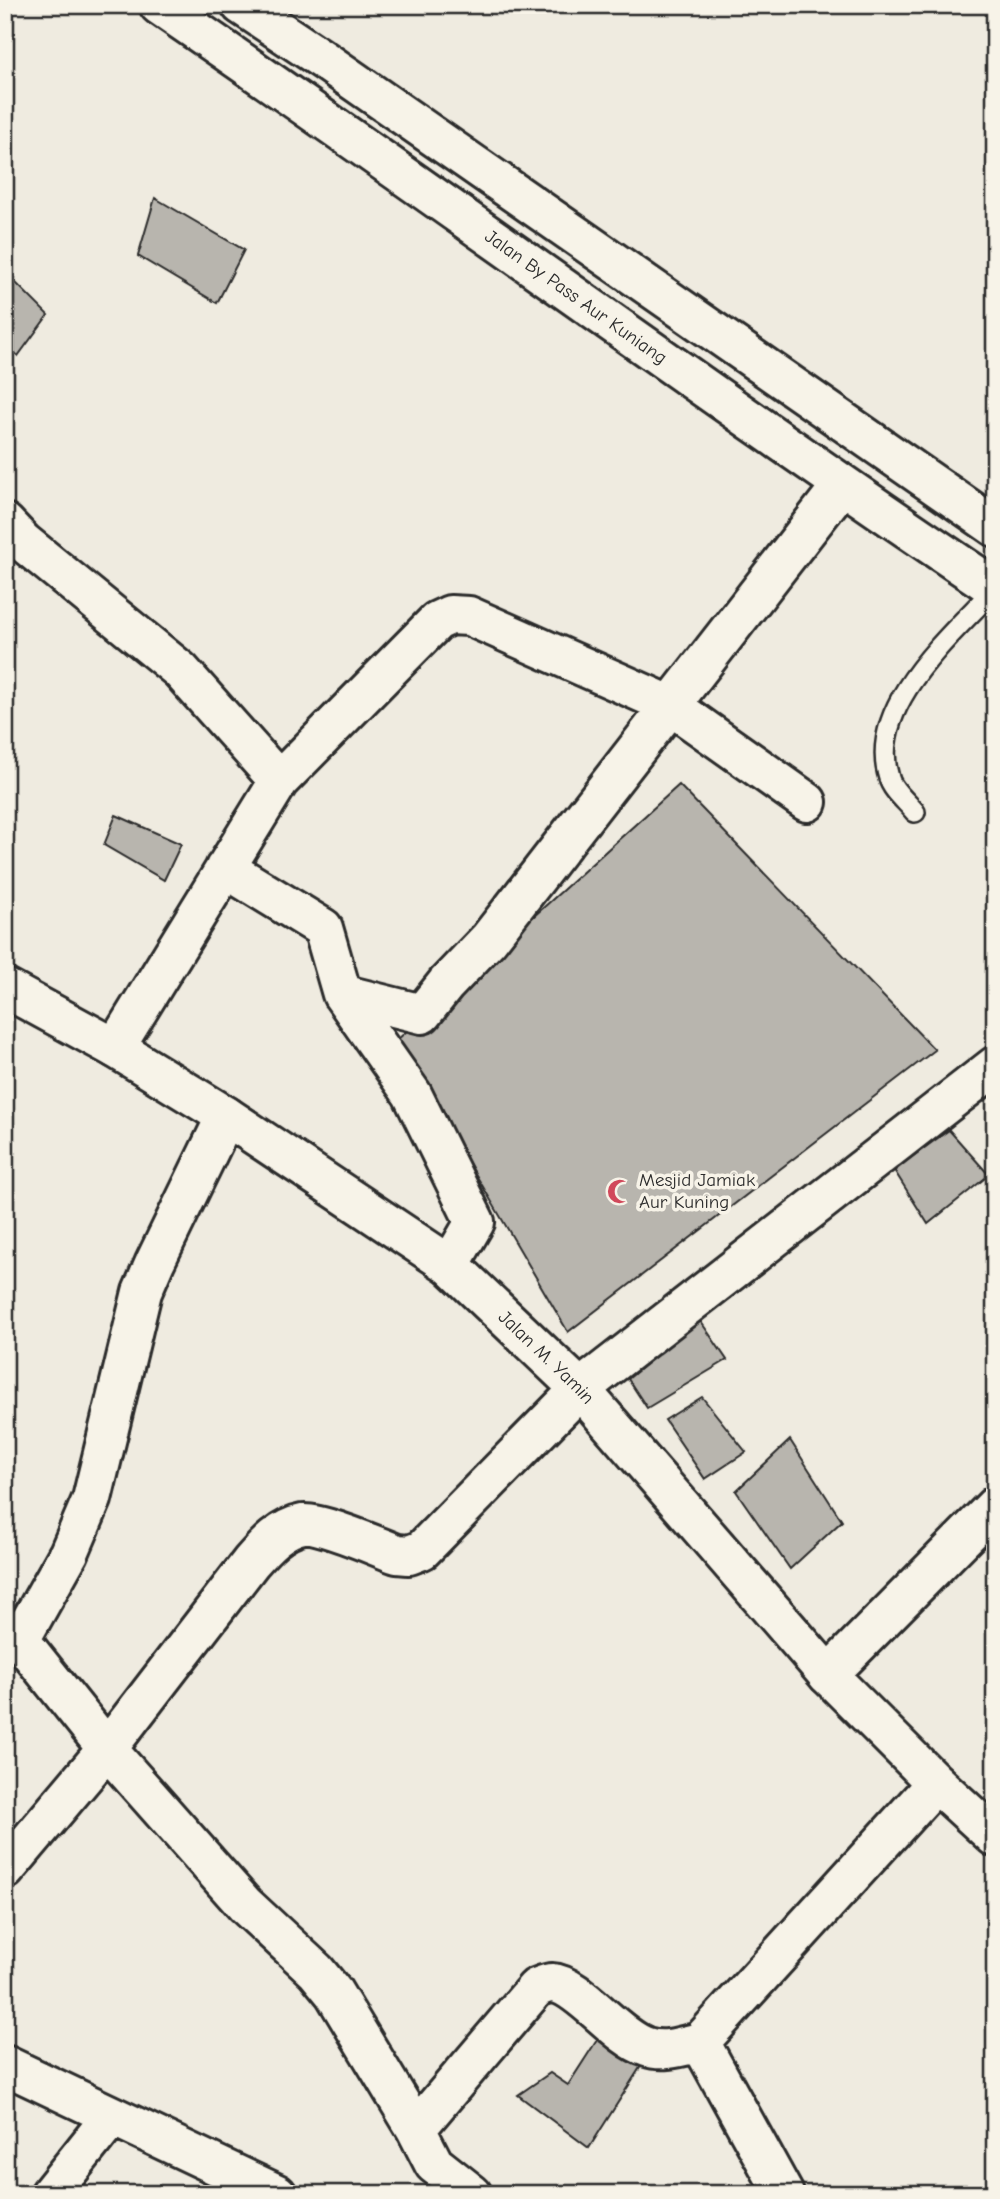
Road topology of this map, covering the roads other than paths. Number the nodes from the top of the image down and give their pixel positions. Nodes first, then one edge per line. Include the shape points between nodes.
1 (159, 5) edge
2 (241, 5) edge
3 (389, 105) junction
4 (360, 143) junction
5 (842, 485) junction
6 (981, 518) edge
7 (5, 523) edge
8 (942, 552) junction
9 (995, 588) edge
10 (670, 705) junction
11 (279, 781) junction
12 (807, 802) dead end
13 (915, 812) dead end
14 (225, 868) junction
15 (5, 988) edge
16 (341, 994) junction
17 (115, 1048) junction
18 (995, 1066) edge
19 (226, 1116) junction
20 (450, 1265) junction
21 (580, 1389) junction
22 (995, 1506) edge
23 (13, 1634) edge
24 (828, 1675) junction
25 (107, 1749) junction
26 (936, 1783) junction
27 (995, 1837) edge
28 (5, 1870) edge
29 (700, 2042) junction
30 (5, 2065) edge
31 (112, 2116) junction
32 (416, 2129) junction
33 (50, 2194) edge
34 (277, 2194) edge
35 (472, 2194) edge
36 (784, 2194) edge

1 - 4 main road, Jalan By Pass Aur Kuniang
2 - 3 main road
3 - 4 main road
3 - 6 main road
4 - 5 main road, Jalan By Pass Aur Kuniang
5 - 8 main road, Jalan By Pass Aur Kuniang
5 - 10 main road
6 - 8 main road
7 - 11 main road via 180,670
8 - 9 main road, Jalan By Pass Aur Kuniang
9 - 13 lane via 914,677 890,719 885,754 889,780
10 - 11 main road via 469,616 450,615 437,621
10 - 12 main road
10 - 16 main road via 489,939 422,1014
11 - 14 main road
14 - 16 main road via 323,928
14 - 17 main road
15 - 17 main road, Jalan M. Yamin
16 - 20 main road via 412,1094 475,1222
17 - 19 main road, Jalan M. Yamin
18 - 21 main road
19 - 20 main road, Jalan M. Yamin
19 - 23 main road via 142,1292 83,1524
20 - 21 main road, Jalan M. Yamin
21 - 24 main road, Jalan M. Yamin
21 - 25 main road via 422,1549 397,1554 304,1524 270,1541
22 - 24 main road
23 - 25 main road
24 - 26 main road, Jalan M. Yamin
25 - 28 main road
25 - 32 main road via 244,1905 334,1993
26 - 27 main road, Jalan M. Yamin
26 - 29 main road
29 - 32 main road via 666,2050 648,2048 631,2040 572,1992 545,1984 536,1988
29 - 36 main road
30 - 31 main road
31 - 33 main road
31 - 34 main road
32 - 35 main road via 434,2164

